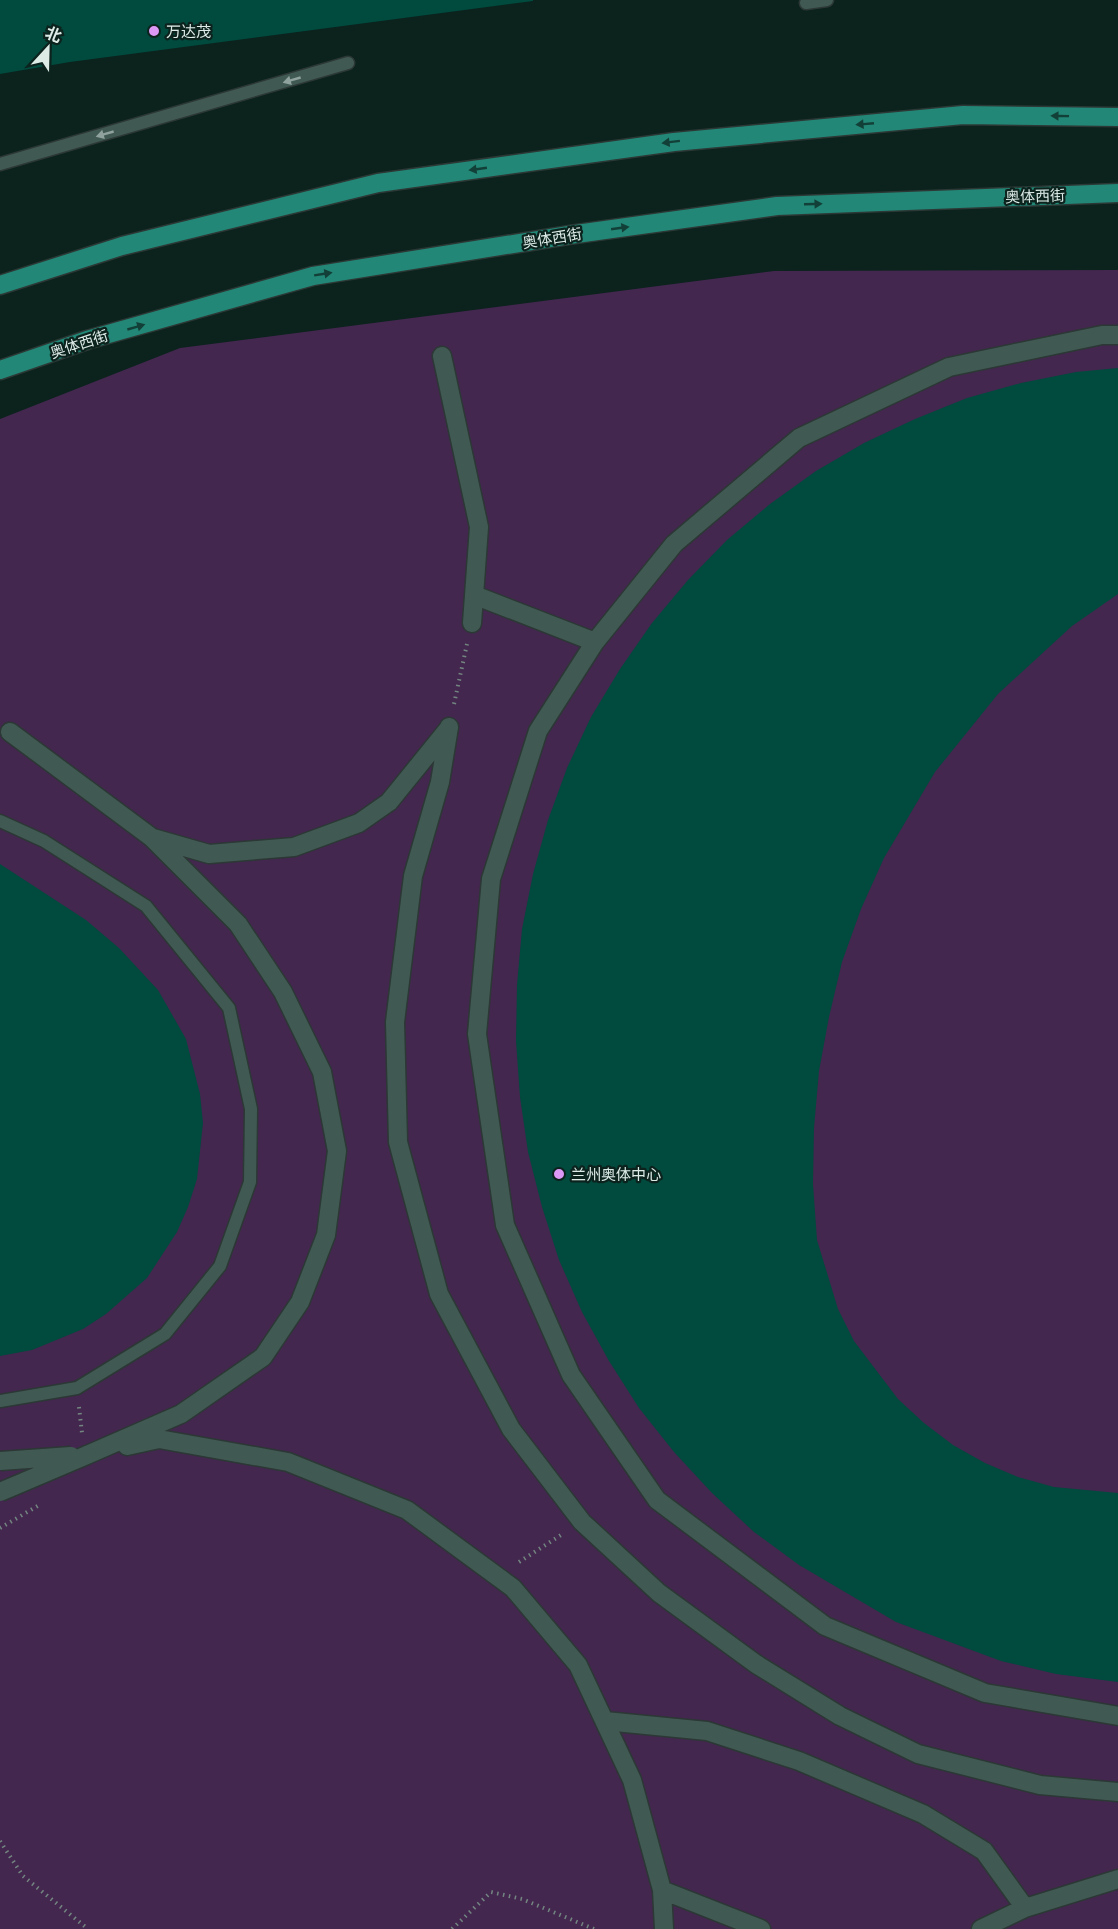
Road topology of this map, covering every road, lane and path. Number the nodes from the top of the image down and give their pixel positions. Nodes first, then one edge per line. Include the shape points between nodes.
1 (827, 0) edge
2 (806, 3) dead end
3 (348, 63) dead end
4 (1118, 117) edge
5 (0, 164) edge
6 (1118, 194) edge
7 (0, 285) edge
8 (1118, 335) edge
9 (442, 356) dead end
10 (0, 370) edge
11 (474, 595) junction
12 (472, 623) joint
13 (595, 642) junction
14 (450, 727) junction
15 (10, 732) dead end
16 (0, 821) edge
17 (151, 837) junction
18 (0, 1401) edge
19 (87, 1455) junction
20 (0, 1461) edge
21 (0, 1492) edge
22 (582, 1522) junction
23 (496, 1577) junction
24 (1118, 1716) edge
25 (605, 1721) junction
26 (1118, 1792) edge
27 (0, 1841) edge
28 (1118, 1878) edge
29 (662, 1890) junction
30 (1024, 1908) junction
31 (88, 1929) edge
32 (452, 1929) edge
33 (594, 1929) edge
34 (664, 1929) edge
35 (761, 1929) edge
36 (981, 1929) edge

1 - 2 lane
3 -> 5 lane
4 -> 7 main road via 963,115 674,142 378,183 122,246
10 -> 6 main road, 奥体西街 via 87,340 313,276 558,237 777,206
8 - 13 street via 949,367 799,438 674,544
9 - 11 street via 479,527
11 - 12 street
11 - 13 street
12 - 14 path
13 - 24 street via 538,731 491,879 477,1034 505,1225 571,1375 657,1500 825,1626 985,1693
14 - 17 street via 389,802 359,823 305,843 209,854
14 - 22 street via 440,782 413,876 396,1010 398,1142 439,1294 511,1429
15 - 17 street
16 - 18 lane via 44,841 146,906 229,1008 251,1109 250,1182 220,1266 165,1334 77,1388
17 - 19 street via 238,924 283,992 322,1072 337,1151 326,1235 300,1302 263,1357 181,1414
19 - 20 street, bridge
19 - 21 street, bridge
19 - 23 street via 159,1439 288,1462 407,1510
22 - 23 path
22 - 26 street via 658,1593 756,1664 840,1716 918,1754 1040,1785
23 - 25 street via 513,1588 578,1665
25 - 29 street via 632,1780
25 - 30 street via 707,1731 799,1761 923,1814 984,1851
27 - 31 path via 23,1876
28 - 30 street
29 - 34 street
29 - 35 street
30 - 36 street
32 - 33 path via 491,1892 522,1899

